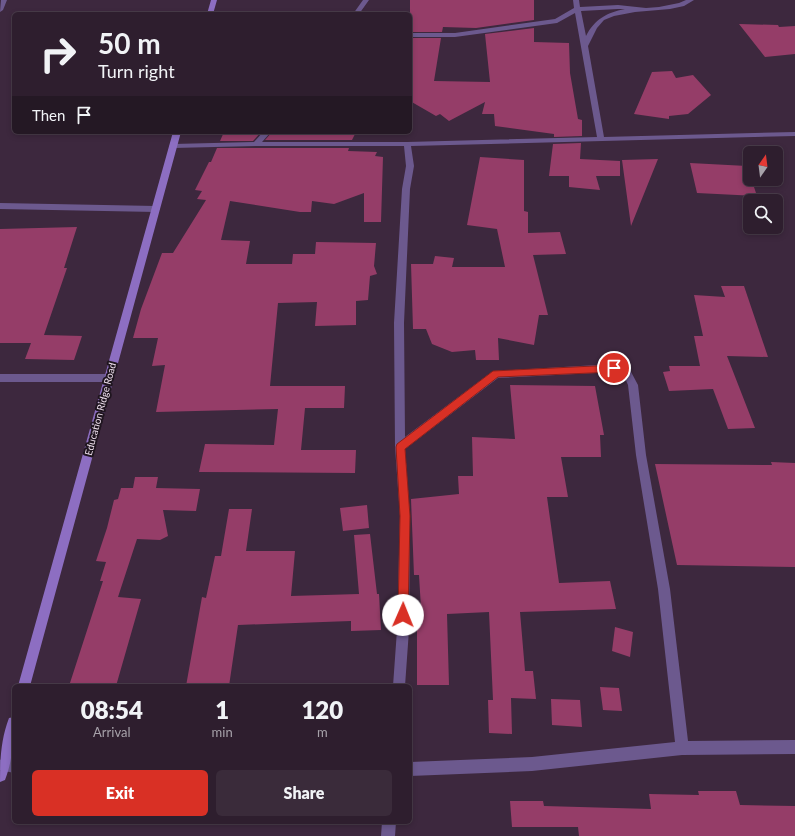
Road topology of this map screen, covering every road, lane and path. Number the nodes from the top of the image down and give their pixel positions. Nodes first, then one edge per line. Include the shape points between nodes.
1 (4, 0) edge
2 (214, 0) edge
3 (366, 0) edge
4 (576, 0) edge
5 (691, 0) edge
6 (577, 9) junction
7 (644, 9) junction
8 (0, 10) edge
9 (211, 12) edge
10 (357, 12) edge
11 (412, 35) edge
12 (584, 45) junction
13 (176, 134) edge
14 (265, 134) edge
15 (795, 134) edge
16 (601, 139) junction
17 (256, 144) junction
18 (407, 144) junction
19 (173, 146) junction
20 (0, 206) edge
21 (156, 209) junction
22 (0, 378) edge
23 (109, 378) junction
24 (400, 447) junction
25 (25, 684) edge
26 (399, 684) edge
27 (12, 734) edge
28 (795, 747) edge
29 (682, 748) junction
30 (6, 769) edge
31 (412, 769) edge
32 (389, 824) edge
33 (388, 836) edge

1 - 8 street
2 - 9 main road
3 - 10 street
4 - 6 street
5 - 7 street via 672,6
6 - 7 street via 618,6
6 - 11 street via 557,21 455,35
6 - 12 street
7 - 12 street via 602,19
12 - 16 street
13 - 19 main road, Education Ridge Road
14 - 17 street
15 - 16 street
16 - 18 street
17 - 18 street
17 - 19 street
18 - 24 street via 410,166 406,189 400,323
19 - 21 main road, Education Ridge Road
20 - 21 street
21 - 23 main road, Education Ridge Road
22 - 23 street
23 - 25 main road, Education Ridge Road
24 - 26 street via 405,516
24 - 29 street via 496,374 614,368 627,373 633,385 641,455 664,589
27 - 30 main road
28 - 29 street
29 - 31 street via 532,764
32 - 33 street

